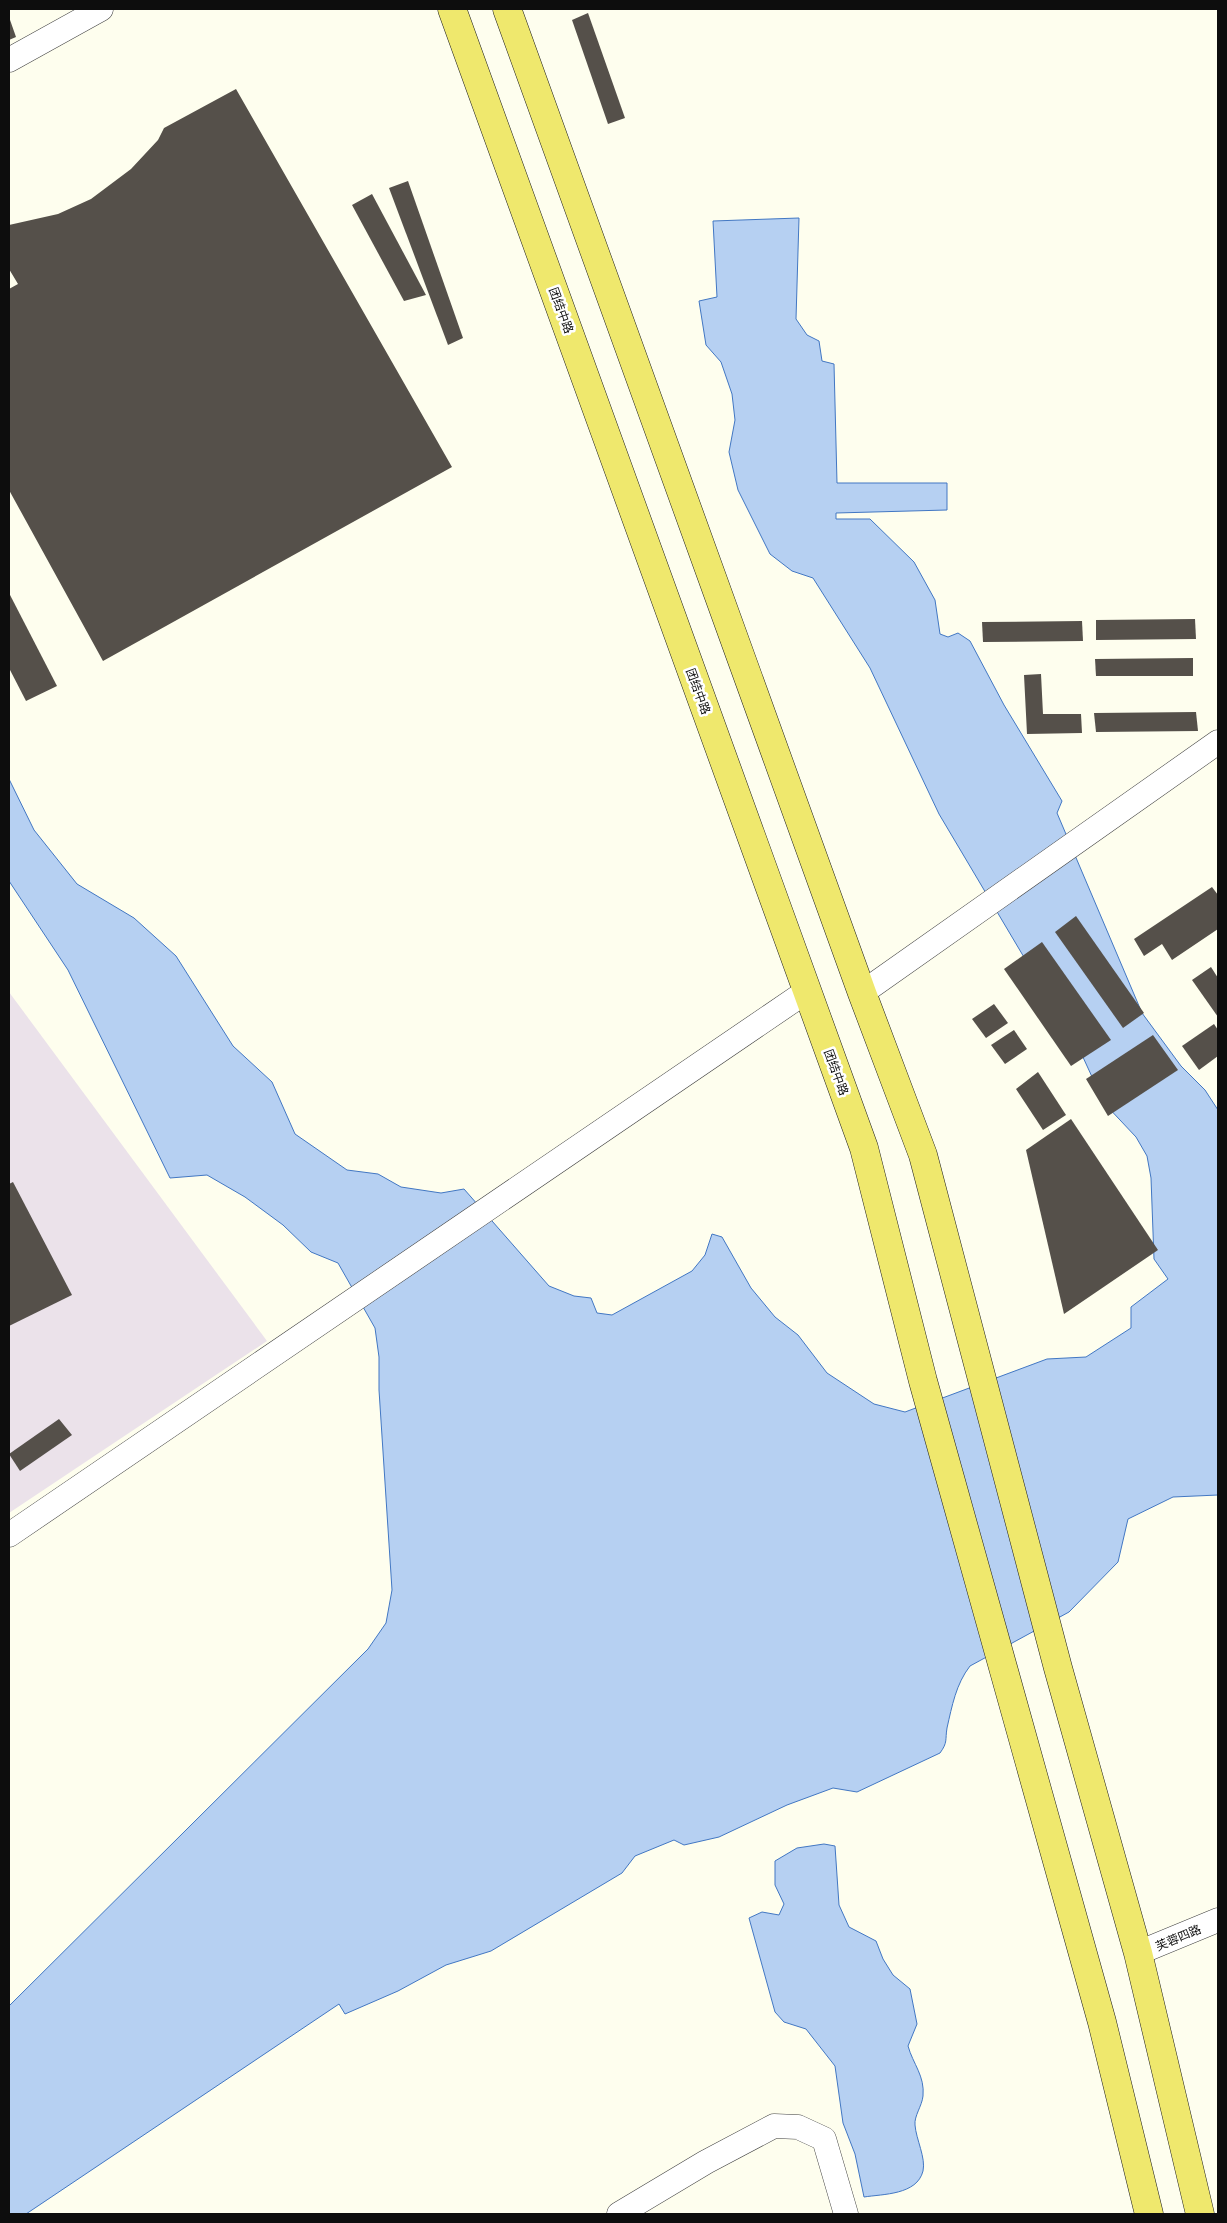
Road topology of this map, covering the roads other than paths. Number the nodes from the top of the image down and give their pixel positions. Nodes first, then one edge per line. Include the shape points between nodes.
1 (101, 9) edge
2 (452, 9) edge
3 (507, 9) edge
4 (9, 60) edge
5 (1218, 742) edge
6 (807, 991) junction
7 (862, 993) junction
8 (9, 1535) edge
9 (1218, 1920) edge
10 (1138, 1953) junction
11 (618, 2214) edge
12 (846, 2214) edge
13 (1149, 2214) edge
14 (1200, 2214) edge

1 - 4 street
2 - 6 main road, 团结中路
3 - 7 main road
5 - 7 street
6 - 8 street
6 - 13 main road, 团结中路 via 864,1148 923,1381 1102,2022
7 - 10 main road via 923,1155 1058,1668
9 - 10 street, 芙蓉四路
10 - 14 main road
11 - 12 street via 774,2126 798,2127 824,2139

